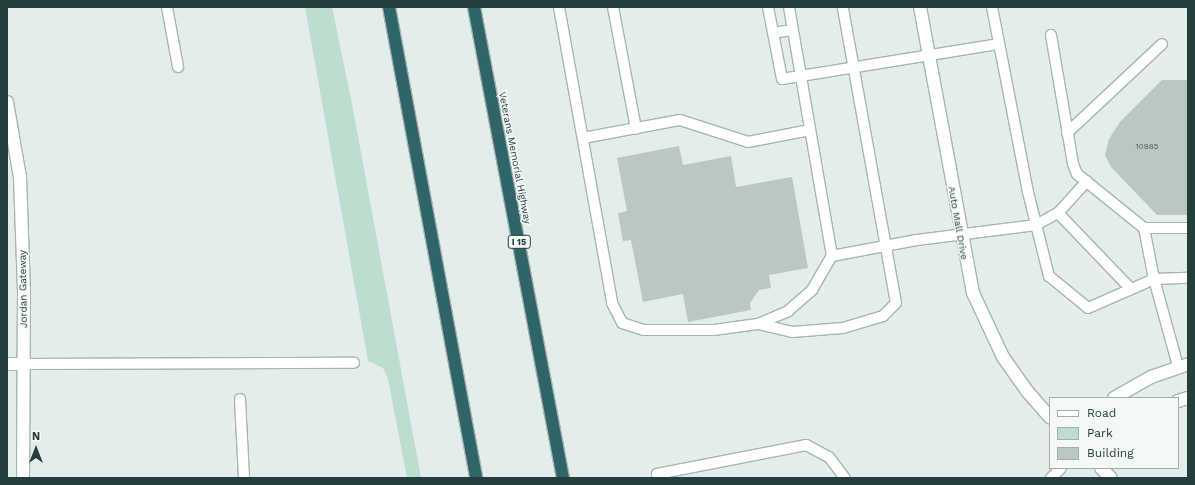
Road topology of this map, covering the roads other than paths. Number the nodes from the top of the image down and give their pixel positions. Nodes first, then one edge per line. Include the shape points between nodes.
1 (167, 7) edge
2 (389, 7) edge
3 (474, 7) edge
4 (559, 7) edge
5 (613, 7) edge
6 (768, 7) edge
7 (789, 7) edge
8 (843, 7) edge
9 (920, 7) edge
10 (992, 7) edge
11 (793, 30) junction
12 (773, 33) junction
13 (1051, 35) dead end
14 (1000, 44) junction
15 (1162, 44) dead end
16 (929, 57) junction
17 (178, 67) dead end
18 (854, 68) junction
19 (801, 76) junction
20 (7, 102) edge
21 (636, 129) junction
22 (810, 130) junction
23 (1067, 133) junction
24 (583, 138) junction
25 (1087, 181) junction
26 (1058, 213) junction
27 (1036, 225) junction
28 (1144, 228) junction
29 (1188, 228) edge
30 (960, 235) junction
31 (884, 246) junction
32 (832, 256) junction
33 (1188, 278) edge
34 (1154, 279) junction
35 (1130, 288) junction
36 (758, 324) junction
37 (354, 362) dead end
38 (7, 364) edge
39 (24, 364) junction
40 (1183, 365) edge
41 (1116, 397) edge
42 (240, 399) dead end
43 (1049, 416) edge
44 (1060, 469) edge
45 (1102, 469) edge
46 (23, 478) edge
47 (244, 478) edge
48 (476, 478) edge
49 (563, 478) edge
50 (658, 478) edge
51 (844, 478) edge
52 (1051, 478) edge
53 (1111, 478) edge

1 - 17 lane
2 - 48 highway
3 - 49 highway, Veterans Memorial Highway / I 15
4 - 24 lane
5 - 21 lane
6 - 12 lane
7 - 11 lane
8 - 18 lane
9 - 16 street, Auto Mall Drive
10 - 14 lane
11 - 12 lane
11 - 19 lane
12 - 19 lane via 782,79
13 - 23 lane
14 - 16 lane
14 - 27 lane
15 - 23 lane
16 - 18 lane
16 - 30 street, Auto Mall Drive
18 - 19 lane
18 - 31 lane
19 - 22 lane
20 - 39 street, Jordan Gateway via 20,177
21 - 22 lane via 680,120 748,142
21 - 24 lane
22 - 32 lane
23 - 25 lane via 1077,174
24 - 36 lane via 612,303 622,323 644,330 714,330
25 - 26 lane
25 - 28 lane
26 - 27 lane
26 - 35 lane
27 - 30 lane
27 - 35 lane via 1049,276 1088,308
28 - 29 lane
28 - 34 lane
30 - 31 lane
30 - 43 street, Auto Mall Drive via 973,293 985,324 1007,363
31 - 32 lane
31 - 36 lane via 896,302 883,316 843,328 792,332
32 - 36 lane via 812,290 788,311
33 - 34 lane
34 - 35 lane
34 - 40 lane
37 - 39 lane
38 - 39 street
39 - 46 street, Jordan Gateway
40 - 41 street via 1151,377
42 - 47 lane
44 - 52 lane
45 - 53 street
50 - 51 lane via 657,474 806,445 829,457

